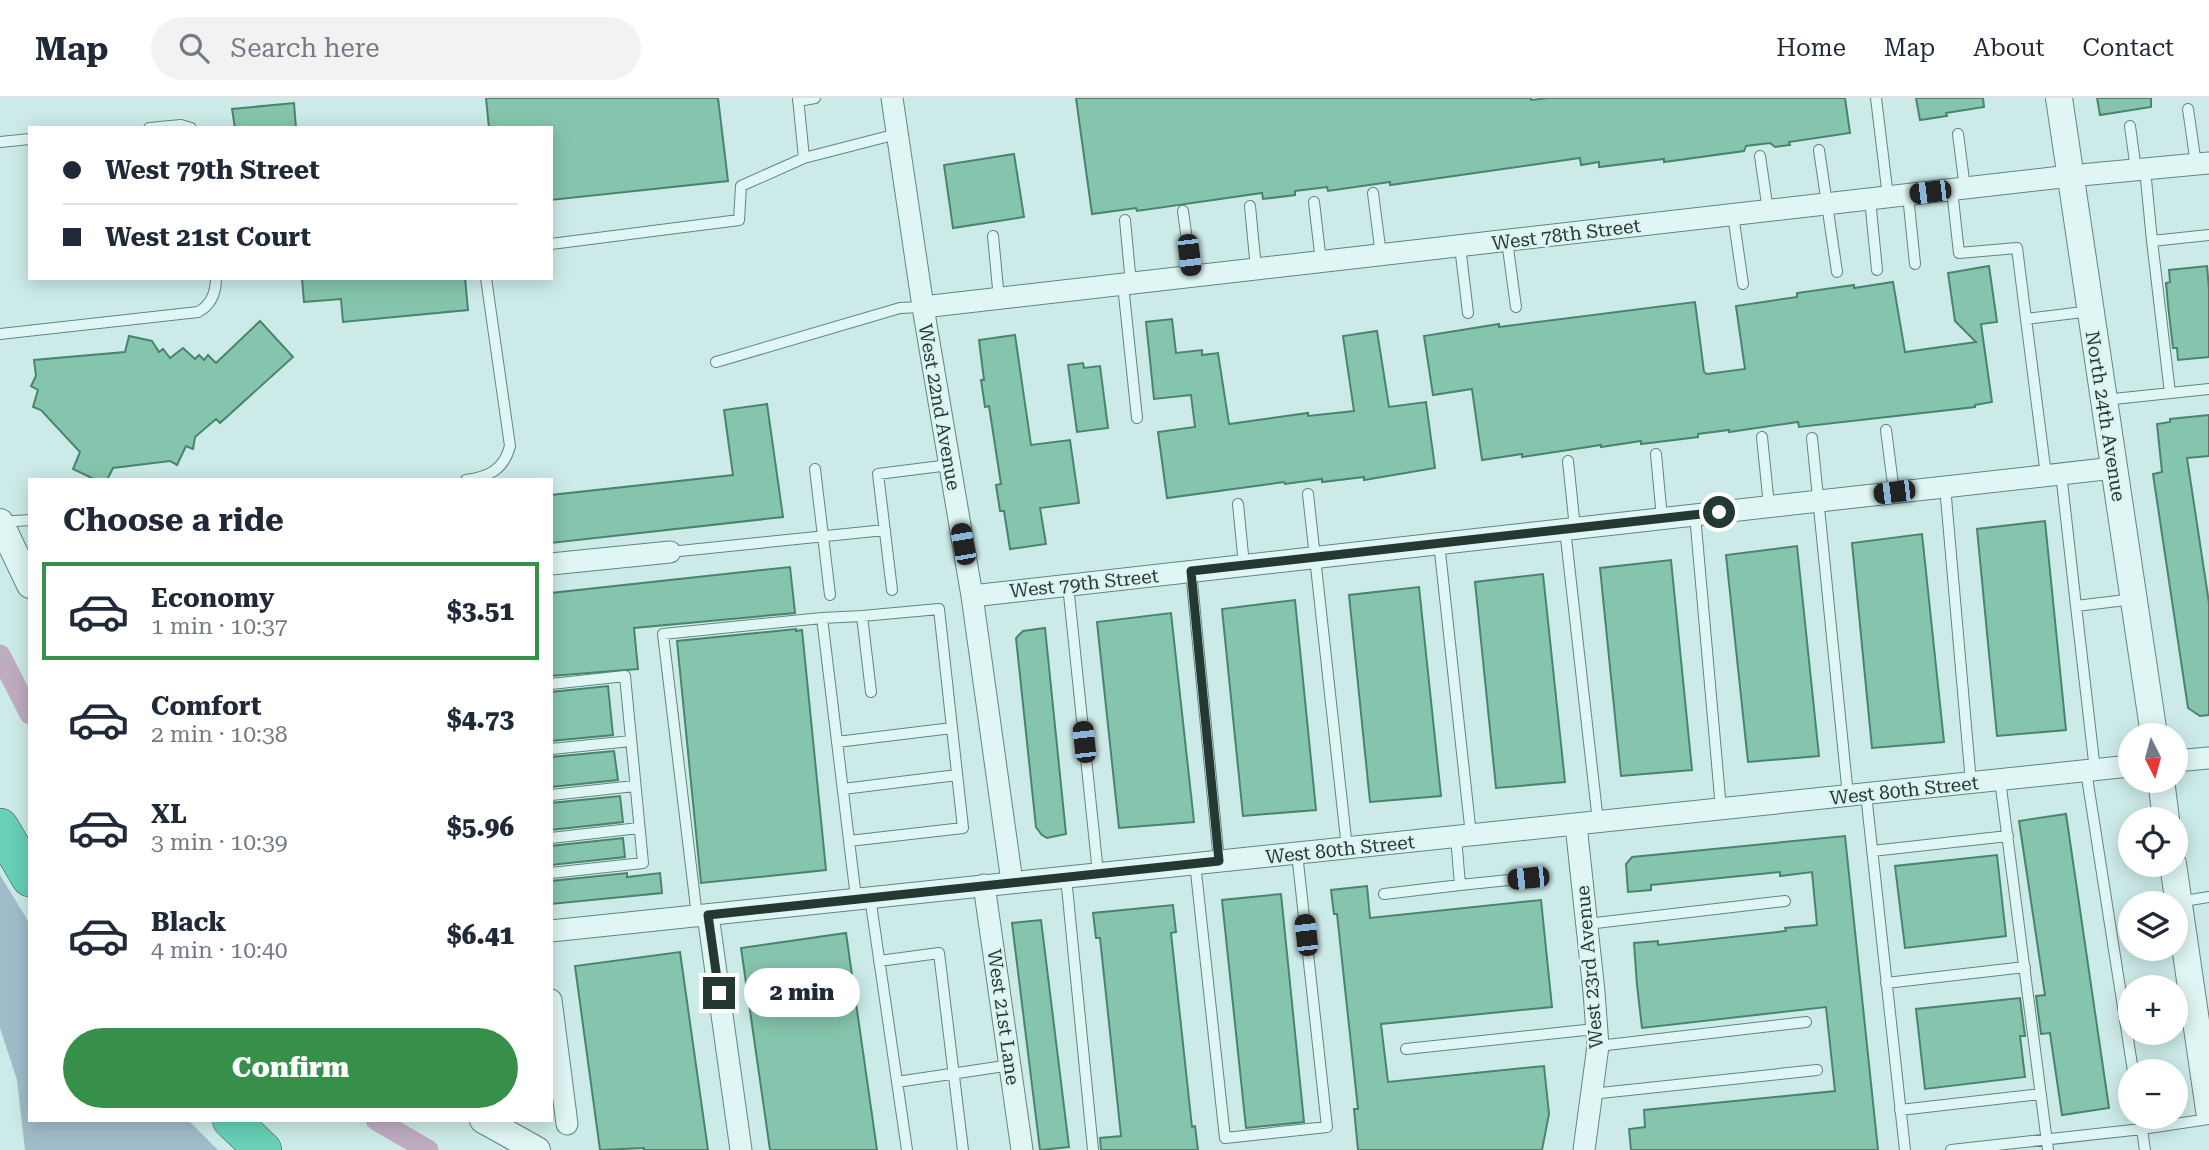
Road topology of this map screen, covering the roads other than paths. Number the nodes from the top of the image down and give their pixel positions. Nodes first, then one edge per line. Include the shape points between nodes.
1 (815, 98) edge
2 (892, 98) edge
3 (1876, 98) edge
4 (2059, 98) edge
5 (798, 99) edge
6 (2188, 109) dead end
7 (2130, 125) dead end
8 (897, 134) junction
9 (1958, 134) dead end
10 (28, 139) edge
11 (0, 142) edge
12 (1819, 150) dead end
13 (1760, 156) dead end
14 (804, 158) junction
15 (2202, 163) edge
16 (2141, 169) junction
17 (2070, 176) junction
18 (1959, 189) junction
19 (1373, 193) dead end
20 (1889, 197) junction
21 (1314, 202) dead end
22 (1827, 204) junction
23 (1250, 206) dead end
24 (1184, 211) dead end
25 (1768, 211) junction
26 (1733, 215) junction
27 (1125, 220) dead end
28 (2209, 235) edge
29 (993, 236) dead end
30 (1507, 241) junction
31 (2152, 241) junction
32 (553, 244) edge
33 (1460, 246) junction
34 (1381, 255) junction
35 (1321, 262) junction
36 (1915, 264) dead end
37 (1256, 269) junction
38 (1877, 270) dead end
39 (1837, 272) dead end
40 (1192, 277) junction
41 (216, 280) edge
42 (486, 280) edge
43 (1127, 284) junction
44 (1743, 284) dead end
45 (999, 299) junction
46 (923, 307) junction
47 (1516, 307) dead end
48 (2091, 311) junction
49 (1468, 313) dead end
50 (2026, 319) junction
51 (0, 334) edge
52 (716, 362) dead end
53 (2209, 389) edge
54 (2170, 393) junction
55 (2104, 400) junction
56 (1137, 418) dead end
57 (1886, 430) dead end
58 (1762, 437) dead end
59 (1812, 438) dead end
60 (1656, 454) dead end
61 (1568, 460) dead end
62 (950, 465) junction
63 (2114, 468) junction
64 (815, 469) dead end
65 (2054, 474) junction
66 (476, 478) edge
67 (1945, 486) junction
68 (1894, 492) junction
69 (1308, 494) dead end
70 (1820, 500) junction
71 (1238, 504) dead end
72 (1769, 506) junction
73 (1695, 514) junction
74 (1662, 518) junction
75 (28, 520) edge
76 (0, 522) edge
77 (1570, 528) junction
78 (885, 530) junction
79 (823, 536) junction
80 (1439, 543) junction
81 (670, 552) joint
82 (1316, 557) junction
83 (553, 564) edge
84 (1244, 565) junction
85 (1191, 571) junction
86 (28, 581) edge
87 (1068, 585) junction
88 (892, 590) dead end
89 (830, 595) dead end
90 (972, 596) junction
91 (2134, 599) junction
92 (2076, 606) junction
93 (862, 616) junction
94 (822, 618) junction
95 (553, 684) edge
96 (871, 692) dead end
97 (2152, 723) edge
98 (952, 728) junction
99 (631, 741) junction
100 (837, 742) junction
101 (553, 749) edge
102 (2209, 758) edge
103 (2188, 760) edge
104 (2118, 768) edge
105 (2091, 771) junction
106 (957, 775) junction
107 (2000, 780) junction
108 (1971, 783) junction
109 (635, 786) junction
110 (843, 789) junction
111 (553, 794) edge
112 (1857, 795) junction
113 (1721, 809) junction
114 (1598, 822) junction
115 (1576, 825) junction
116 (0, 828) edge
117 (639, 828) junction
118 (1463, 836) junction
119 (2008, 836) junction
120 (553, 838) edge
121 (849, 841) junction
122 (1347, 848) junction
123 (1872, 851) junction
124 (1297, 853) junction
125 (1219, 861) junction
126 (1195, 863) junction
127 (553, 873) edge
128 (1098, 873) junction
129 (28, 875) edge
130 (1066, 877) junction
131 (1528, 878) dead end
132 (1012, 882) junction
133 (984, 885) junction
134 (1460, 885) junction
135 (1384, 894) dead end
136 (2209, 897) edge
137 (863, 898) junction
138 (2188, 900) edge
139 (1785, 901) dead end
140 (702, 915) junction
141 (1587, 924) junction
142 (553, 931) edge
143 (2188, 956) edge
144 (879, 961) junction
145 (2025, 967) junction
146 (1886, 983) junction
147 (553, 1016) edge
148 (1806, 1022) dead end
149 (1597, 1037) junction
150 (2204, 1042) edge
151 (1406, 1049) dead end
152 (2131, 1059) edge
153 (1011, 1065) junction
154 (1816, 1070) dead end
155 (954, 1074) junction
156 (897, 1082) junction
157 (1591, 1094) junction
158 (2041, 1094) junction
159 (1900, 1110) junction
160 (2209, 1110) edge
161 (2209, 1119) edge
162 (218, 1122) edge
163 (233, 1122) edge
164 (487, 1122) edge
165 (2188, 1122) edge
166 (567, 1124) dead end
167 (2142, 1129) joint
168 (2048, 1145) edge
169 (239, 1150) edge
170 (263, 1150) edge
171 (537, 1150) edge
172 (741, 1150) edge
173 (907, 1150) edge
174 (963, 1150) edge
175 (1022, 1150) edge
176 (1093, 1150) edge
177 (1584, 1150) edge
178 (1905, 1150) edge
179 (1951, 1150) edge
180 (2145, 1150) edge

1 - 5 lane
2 - 8 street, West 22nd Avenue
3 - 20 lane
4 - 17 street, North 24th Avenue
5 - 14 lane
6 - 15 lane
7 - 16 lane
8 - 14 lane
8 - 46 street, West 22nd Avenue
9 - 18 lane
10 - 11 lane
12 - 22 lane
13 - 25 lane
14 - 32 lane via 741,186 740,220
15 - 16 street, West 78th Street
16 - 17 street, West 78th Street
16 - 31 lane
17 - 18 street, West 78th Street
17 - 48 street, North 24th Avenue
18 - 20 street, West 78th Street
18 - 50 lane via 1959,253 2017,248
19 - 34 lane
20 - 22 street, West 78th Street
20 - 36 lane
20 - 38 lane
21 - 35 lane
22 - 25 street, West 78th Street
22 - 39 lane
23 - 37 lane
24 - 40 lane
25 - 26 street, West 78th Street
26 - 30 street, West 78th Street
26 - 44 lane
27 - 43 lane
28 - 31 lane
29 - 45 lane
30 - 33 street, West 78th Street
30 - 47 lane
31 - 54 lane
33 - 34 street, West 78th Street
33 - 49 lane
34 - 35 street, West 78th Street
35 - 37 street, West 78th Street
37 - 40 street, West 78th Street
40 - 43 street, West 78th Street
41 - 51 lane via 211,300 198,312
42 - 66 lane via 510,446 495,472
43 - 45 street, West 78th Street
43 - 56 lane
45 - 46 street, West 78th Street
46 - 52 lane via 900,308
46 - 62 street, West 22nd Avenue
48 - 50 lane
48 - 55 street, North 24th Avenue
50 - 65 lane
53 - 54 lane
54 - 55 lane
55 - 63 street, North 24th Avenue
57 - 68 lane
58 - 72 lane
59 - 70 lane
60 - 74 lane
61 - 77 lane
62 - 78 lane via 878,474
62 - 90 street, West 22nd Avenue
63 - 65 street, West 79th Street
63 - 91 street, North 24th Avenue
64 - 79 lane
65 - 67 street, West 79th Street
65 - 92 lane
67 - 68 street, West 79th Street
67 - 108 lane
68 - 70 street, West 79th Street
69 - 82 lane
70 - 72 street, West 79th Street
70 - 112 lane
71 - 84 lane
72 - 73 street, West 79th Street
73 - 74 street, West 79th Street
73 - 113 lane
74 - 77 street, West 79th Street
75 - 76 lane
76 - 86 street
77 - 80 street, West 79th Street
77 - 114 lane
78 - 79 lane
78 - 88 lane
79 - 81 lane
79 - 89 lane
80 - 82 street, West 79th Street
80 - 118 lane
81 - 83 street
82 - 84 street, West 79th Street
82 - 122 lane
84 - 85 street, West 79th Street
85 - 87 street, West 79th Street
85 - 125 lane
87 - 90 street, West 79th Street
87 - 128 lane
90 - 132 street, West 22nd Avenue
91 - 92 lane
91 - 97 street, North 24th Avenue
92 - 105 lane
93 - 94 lane
93 - 96 lane
93 - 98 lane via 939,609
94 - 100 lane
94 - 140 lane via 663,634
95 - 99 lane via 625,676
98 - 100 lane
98 - 106 lane
99 - 101 lane
99 - 109 lane
100 - 110 lane
102 - 103 street
104 - 105 street, West 80th Street
105 - 107 street, West 80th Street
105 - 152 lane
106 - 110 lane
106 - 121 lane via 963,828
107 - 108 street, West 80th Street
107 - 119 lane
108 - 112 street, West 80th Street
109 - 111 lane
109 - 117 lane
110 - 121 lane
112 - 113 street, West 80th Street
112 - 123 lane
113 - 114 street, West 80th Street
114 - 115 street, West 80th Street
115 - 118 street, West 80th Street
115 - 141 street, West 23rd Avenue
116 - 129 highway
117 - 120 lane
117 - 127 lane via 643,863
118 - 122 street, West 80th Street
118 - 134 lane
119 - 123 lane
119 - 145 lane
121 - 137 lane
122 - 124 street, West 80th Street
123 - 146 lane
124 - 125 street, West 80th Street
124 - 126 lane via 1326,1127 1225,1138
125 - 126 street, West 80th Street
126 - 128 street, West 80th Street
128 - 130 street, West 80th Street
130 - 132 street, West 80th Street
130 - 176 lane
131 - 134 lane
132 - 133 street, West 80th Street
133 - 137 street, West 80th Street
133 - 153 street, West 21st Lane
134 - 135 lane
136 - 138 lane
137 - 140 street, West 80th Street
137 - 144 lane
139 - 141 lane
140 - 142 street, West 80th Street
140 - 172 street
141 - 149 street, West 23rd Avenue
143 - 150 street
144 - 155 lane via 939,953
144 - 156 lane
145 - 146 lane
145 - 158 lane
146 - 159 lane
147 - 166 street
148 - 149 lane
149 - 151 lane
149 - 157 street, West 23rd Avenue
150 - 160 street
153 - 155 lane
153 - 175 street, West 21st Lane
154 - 157 lane
155 - 156 lane
155 - 174 lane
156 - 173 lane
157 - 177 street, West 23rd Avenue
158 - 159 lane
158 - 168 lane
159 - 178 lane
161 - 165 lane
162 - 169 highway
163 - 170 highway
164 - 171 street
167 - 168 lane
167 - 180 lane
168 - 179 lane

